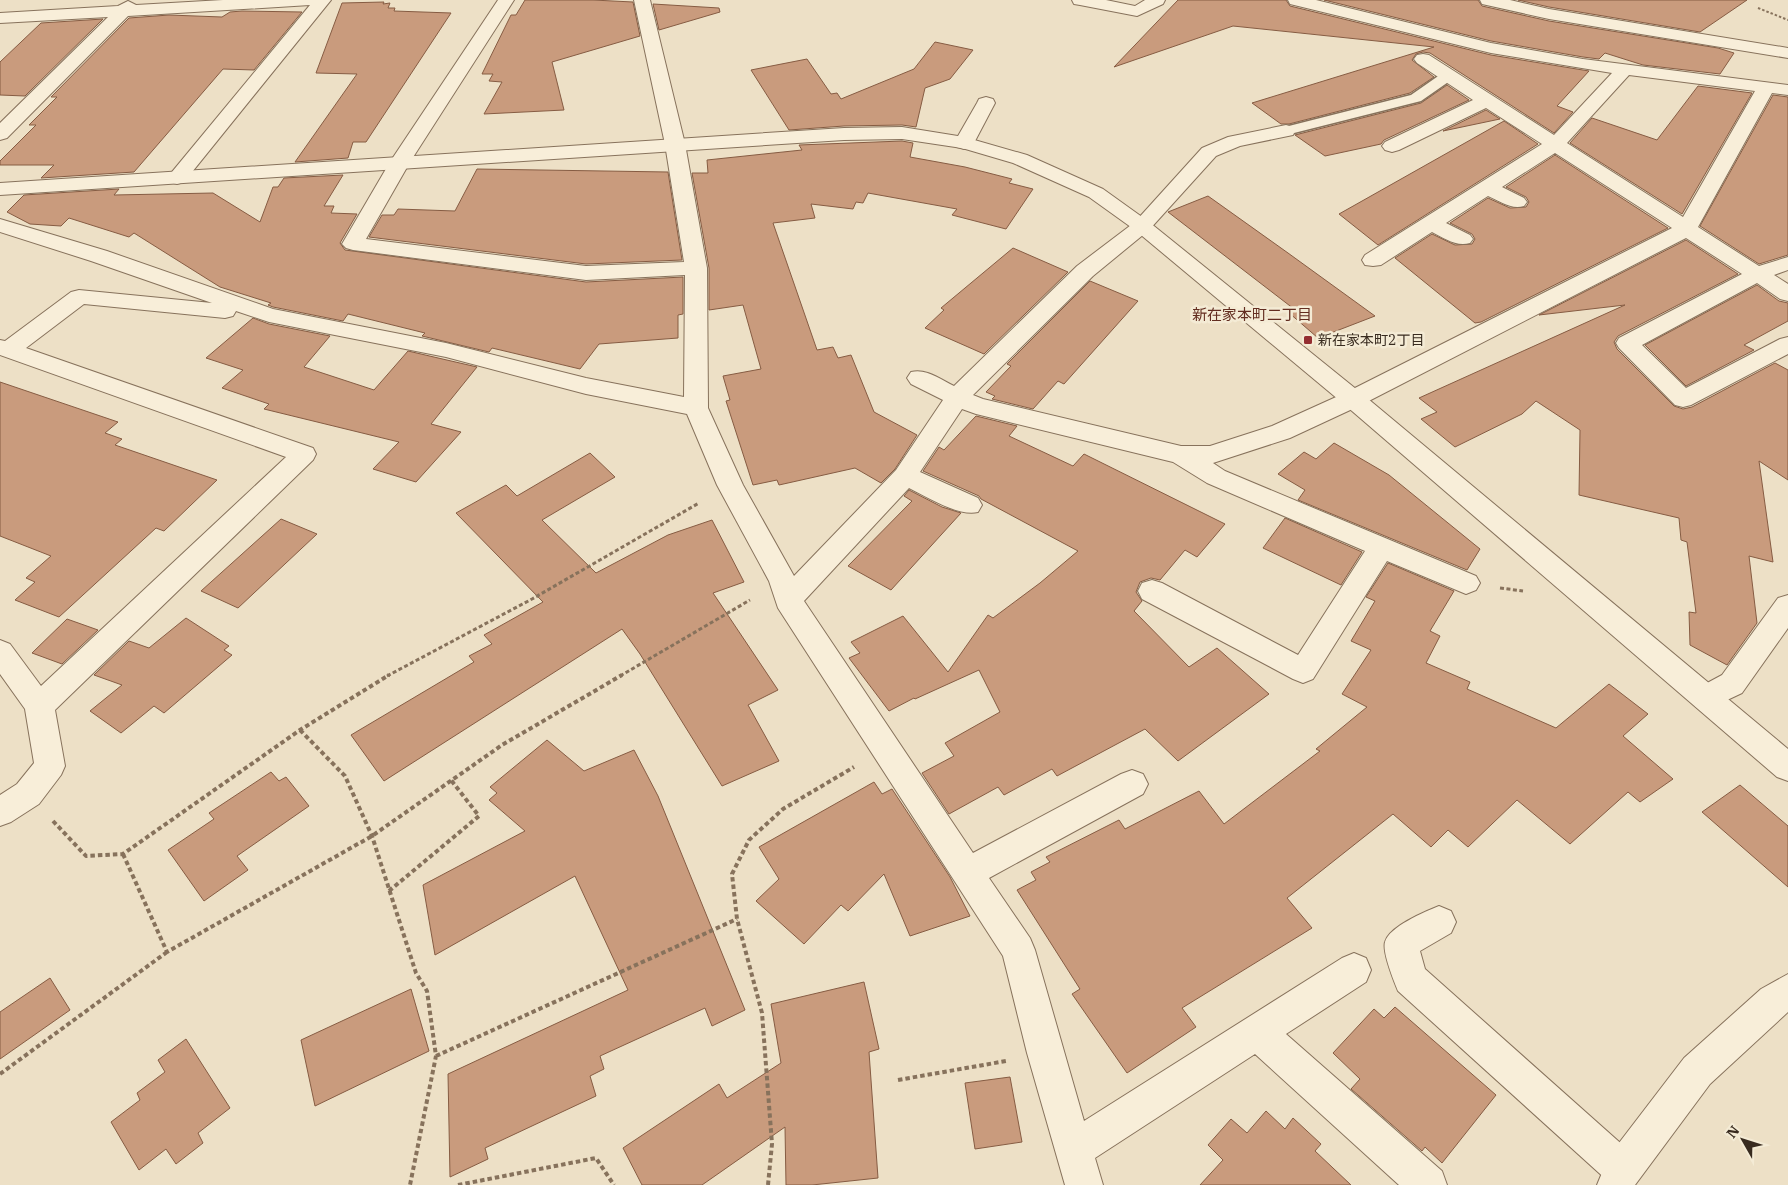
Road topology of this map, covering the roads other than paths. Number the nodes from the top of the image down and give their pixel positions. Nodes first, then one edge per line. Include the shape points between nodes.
1 (309, 0) edge
2 (323, 0) edge
3 (506, 0) edge
4 (642, 0) edge
5 (1080, 0) edge
6 (1157, 0) edge
7 (1296, 0) edge
8 (1488, 0) edge
9 (129, 6) edge
10 (0, 18) edge
11 (1788, 53) edge
12 (1423, 59) dead end
13 (1625, 69) junction
14 (1449, 75) junction
15 (1767, 87) junction
16 (1788, 90) edge
17 (1488, 100) junction
18 (986, 103) dead end
19 (1286, 131) joint
20 (0, 134) edge
21 (964, 143) junction
22 (675, 144) junction
23 (1556, 144) junction
24 (1392, 146) dead end
25 (400, 162) junction
26 (177, 178) junction
27 (1488, 188) junction
28 (0, 189) edge
29 (1518, 202) dead end
30 (1431, 223) junction
31 (0, 225) edge
32 (1142, 226) junction
33 (1687, 229) junction
34 (1463, 239) dead end
35 (1373, 260) dead end
36 (1788, 263) edge
37 (696, 268) junction
38 (1758, 274) junction
39 (1788, 294) edge
40 (269, 315) junction
41 (1788, 344) edge
42 (4, 349) edge
43 (919, 378) dead end
44 (958, 396) junction
45 (1353, 399) junction
46 (696, 408) junction
47 (1181, 455) junction
48 (905, 476) junction
49 (969, 505) dead end
50 (1382, 548) junction
51 (1466, 583) dead end
52 (786, 590) junction
53 (1152, 591) dead end
54 (1788, 606) edge
55 (0, 652) edge
56 (1706, 698) junction
57 (38, 706) junction
58 (1788, 768) edge
59 (1132, 784) dead end
60 (0, 812) edge
61 (967, 873) junction
62 (1439, 922) dead end
63 (1354, 970) dead end
64 (1788, 991) edge
65 (1257, 1032) junction
66 (1073, 1150) junction
67 (1619, 1177) edge
68 (1084, 1185) edge
69 (1428, 1185) edge

1 - 9 street
2 - 26 street
3 - 25 street
4 - 22 street
5 - 6 street via 1137,11
7 - 13 street via 1491,48
8 - 11 street via 1549,14
9 - 10 street
9 - 20 street
12 - 14 street
13 - 15 street
13 - 23 street
14 - 17 street
14 - 19 lane via 1416,98
15 - 16 street
15 - 33 street
17 - 23 street
17 - 24 street
18 - 21 street
19 - 32 street via 1235,141 1209,152
21 - 22 street via 902,133
21 - 32 street via 1020,158 1055,173 1096,193
22 - 25 street
22 - 37 street
23 - 27 street
23 - 33 street
25 - 26 street
25 - 37 street via 353,244 586,274
26 - 28 street
27 - 29 street
27 - 30 street
30 - 34 street
30 - 35 street
31 - 40 street
32 - 44 street via 1085,271
32 - 45 street
33 - 38 street
33 - 45 street
36 - 38 street
37 - 46 street
38 - 39 street
38 - 41 street via 1627,343 1683,399
40 - 42 street via 79,297
40 - 46 street via 446,350 586,386
42 - 57 street via 304,454
43 - 44 street
44 - 47 street via 976,406
44 - 48 street
45 - 47 street via 1282,432 1211,455
45 - 56 street
46 - 52 street via 730,485
47 - 50 street via 1216,477
48 - 49 street
48 - 52 street
50 - 51 street
50 - 53 street via 1302,670
52 - 61 street
54 - 56 street via 1732,684
55 - 57 street
56 - 58 street
57 - 60 street via 50,766 28,794
59 - 61 street
61 - 66 street via 1018,950
62 - 67 street via 1401,944 1410,979
63 - 65 street
64 - 67 street via 1697,1071
65 - 66 street
65 - 69 street
66 - 68 street

